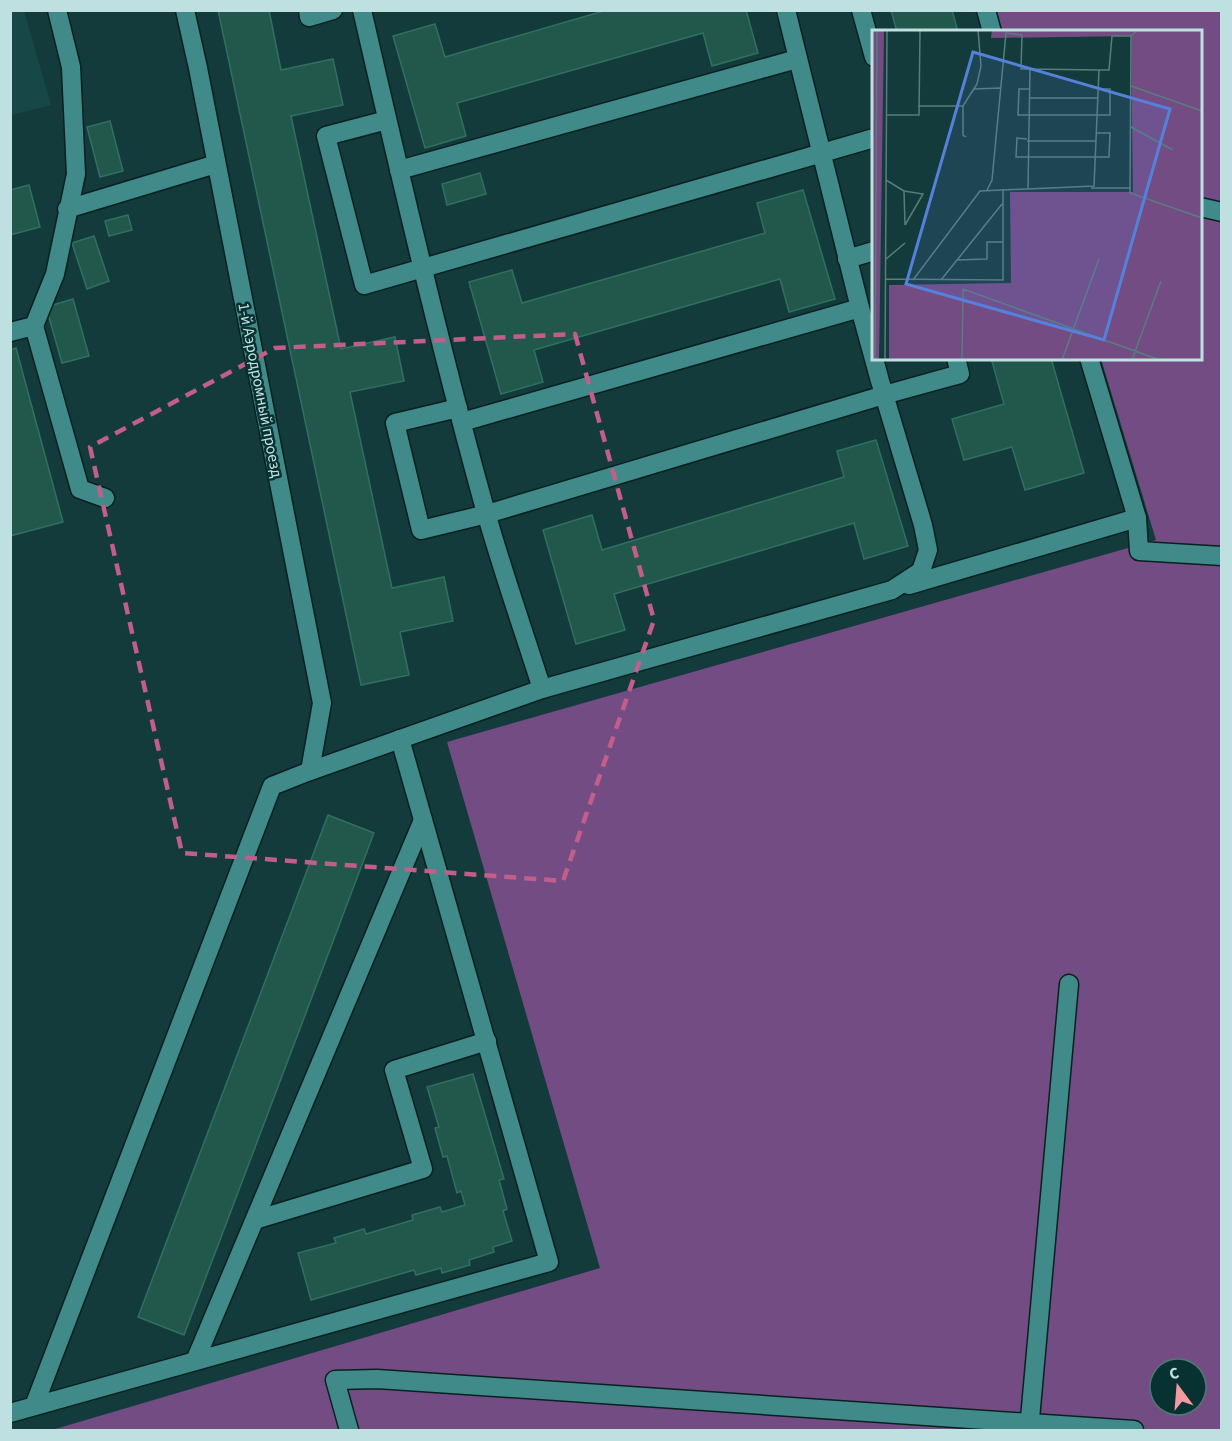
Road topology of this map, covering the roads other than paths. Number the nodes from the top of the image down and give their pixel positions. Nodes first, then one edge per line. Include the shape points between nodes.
1 (57, 10) edge
2 (185, 10) edge
3 (308, 10) edge
4 (333, 10) edge
5 (362, 10) edge
6 (786, 10) edge
7 (861, 10) edge
8 (986, 10) edge
9 (991, 30) edge
10 (872, 53) edge
11 (797, 59) junction
12 (387, 120) junction
13 (872, 138) edge
14 (820, 152) junction
15 (216, 164) junction
16 (399, 170) junction
17 (1202, 207) edge
18 (67, 209) junction
19 (1221, 212) edge
20 (872, 251) edge
21 (847, 259) junction
22 (422, 269) junction
23 (860, 308) junction
24 (34, 326) junction
25 (10, 332) edge
26 (872, 352) edge
27 (874, 360) edge
28 (956, 360) edge
29 (1090, 360) edge
30 (884, 395) junction
31 (460, 415) junction
32 (105, 498) dead end
33 (487, 514) junction
34 (1137, 518) junction
35 (1221, 556) edge
36 (892, 590) junction
37 (542, 689) junction
38 (400, 739) junction
39 (310, 771) junction
40 (423, 820) junction
41 (1069, 984) dead end
42 (486, 1041) junction
43 (255, 1220) junction
44 (195, 1361) junction
45 (34, 1406) junction
46 (10, 1413) edge
47 (1029, 1427) edge
48 (349, 1431) edge
49 (1134, 1431) edge

1 - 18 lane via 71,67 76,174
2 - 15 lane, 1-й Аэродромный проезд
3 - 4 lane via 309,17
5 - 12 lane
6 - 11 lane
7 - 10 lane
8 - 9 lane
11 - 14 lane
11 - 16 lane
12 - 16 lane
12 - 22 lane via 326,136 364,285
13 - 14 lane
14 - 21 lane
14 - 22 lane
15 - 18 lane
15 - 39 lane, 1-й Аэродромный проезд via 322,703
16 - 22 lane
17 - 19 lane
18 - 24 lane via 55,274
20 - 21 lane
21 - 23 lane
22 - 31 lane
23 - 26 lane
23 - 31 lane
24 - 25 lane
24 - 32 lane via 80,489
27 - 30 lane
28 - 30 lane via 960,374
29 - 34 lane
30 - 33 lane
30 - 36 lane via 928,550 921,571
31 - 33 lane
31 - 33 lane via 395,423 421,530
33 - 37 lane
34 - 35 lane via 1139,551
34 - 36 lane
36 - 37 lane
37 - 38 lane
38 - 39 lane
38 - 40 lane
39 - 45 lane via 272,786
40 - 42 lane
40 - 43 lane
41 - 47 lane
42 - 43 lane via 394,1070 423,1169
42 - 44 lane via 549,1262
43 - 44 lane
44 - 45 lane
45 - 46 lane
47 - 48 lane via 377,1379 335,1380
47 - 49 lane

